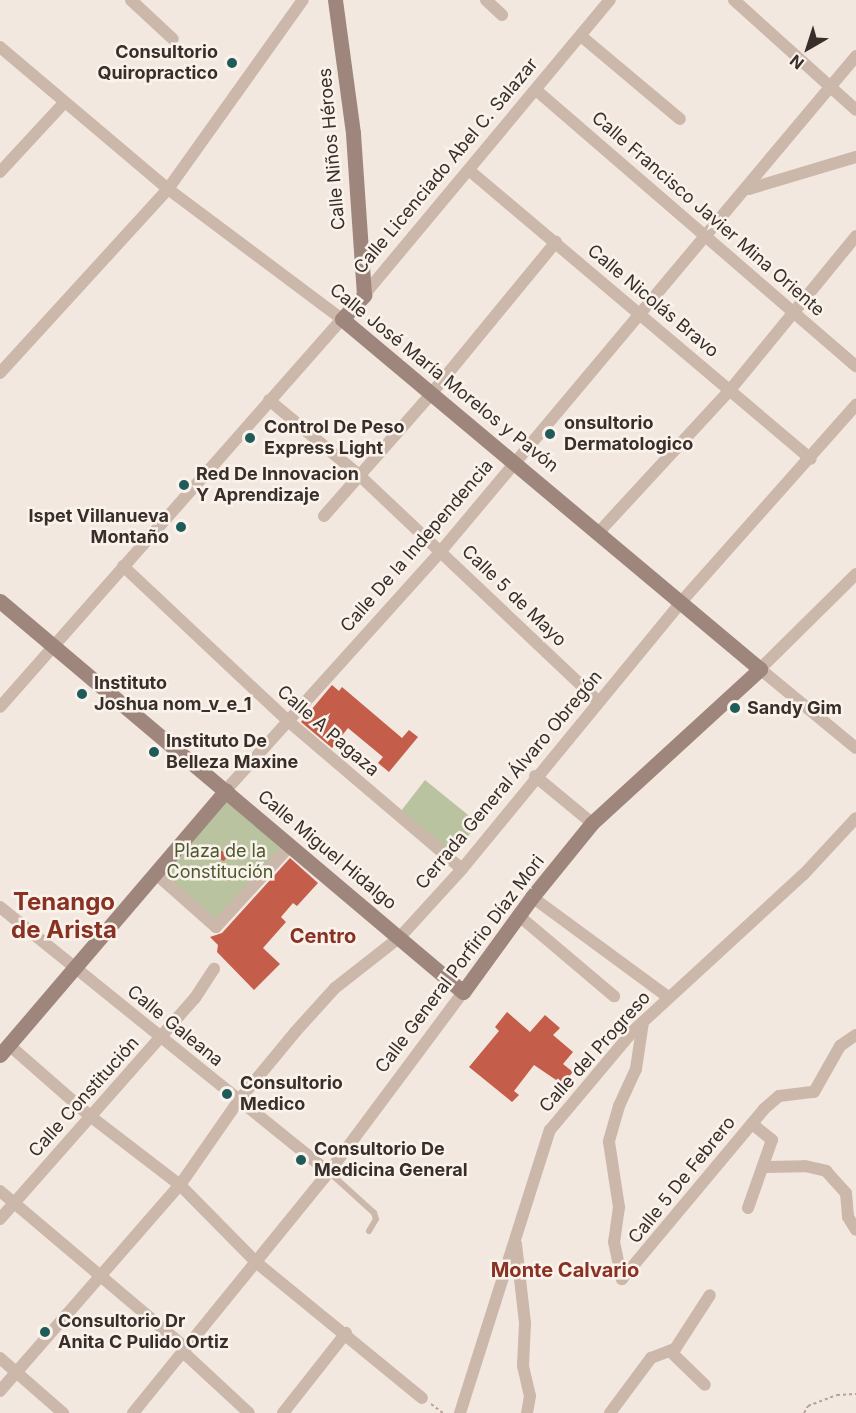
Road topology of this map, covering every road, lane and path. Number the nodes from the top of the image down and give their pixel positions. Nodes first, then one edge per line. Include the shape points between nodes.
1 (131, 0) edge
2 (303, 0) edge
3 (335, 0) edge
4 (486, 0) edge
5 (610, 0) edge
6 (734, 0) edge
7 (502, 15) dead end
8 (581, 36) junction
9 (173, 39) dead end
10 (0, 47) edge
11 (856, 56) edge
12 (831, 88) junction
13 (536, 90) junction
14 (63, 104) junction
15 (856, 110) edge
16 (680, 119) dead end
17 (856, 157) edge
18 (470, 171) junction
19 (0, 172) edge
20 (168, 189) junction
21 (748, 190) junction
22 (705, 236) junction
23 (856, 236) edge
24 (556, 242) junction
25 (363, 295) junction
26 (796, 311) junction
27 (641, 314) junction
28 (342, 319) junction
29 (856, 366) edge
30 (0, 374) edge
31 (730, 390) junction
32 (431, 394) junction
33 (269, 400) junction
34 (856, 405) edge
35 (811, 459) junction
36 (517, 462) junction
37 (358, 475) junction
38 (324, 516) dead end
39 (598, 532) junction
40 (441, 551) junction
41 (123, 566) junction
42 (856, 574) edge
43 (0, 601) edge
44 (681, 602) junction
45 (53, 646) junction
46 (760, 669) junction
47 (598, 701) junction
48 (0, 707) edge
49 (288, 721) junction
50 (856, 748) edge
51 (535, 776) junction
52 (226, 790) junction
53 (856, 818) edge
54 (592, 824) junction
55 (290, 846) junction
56 (462, 869) junction
57 (156, 874) junction
58 (532, 897) junction
59 (0, 907) edge
60 (518, 915) junction
61 (400, 937) junction
62 (75, 969) junction
63 (213, 969) dead end
64 (463, 992) junction
65 (614, 996) dead end
66 (668, 998) junction
67 (643, 1022) junction
68 (856, 1035) edge
69 (160, 1038) junction
70 (3, 1046) edge
71 (239, 1100) junction
72 (90, 1116) junction
73 (752, 1124) junction
74 (766, 1167) junction
75 (329, 1172) junction
76 (180, 1185) junction
77 (0, 1191) edge
78 (14, 1203) junction
79 (748, 1208) dead end
80 (0, 1220) edge
81 (856, 1230) edge
82 (369, 1231) dead end
83 (516, 1240) junction
84 (257, 1263) junction
85 (102, 1274) junction
86 (710, 1295) dead end
87 (346, 1333) junction
88 (184, 1349) junction
89 (671, 1352) junction
90 (0, 1358) edge
91 (17, 1372) junction
92 (705, 1385) dead end
93 (0, 1391) edge
94 (856, 1394) edge
95 (422, 1398) dead end
96 (63, 1413) edge
97 (133, 1413) edge
98 (249, 1413) edge
99 (283, 1413) edge
100 (460, 1413) edge
101 (527, 1413) edge
102 (610, 1413) edge
103 (804, 1413) edge

1 - 9 street
2 - 20 street
3 - 25 street, Calle Niños Héroes via 353,133
4 - 7 street
5 - 8 street, Calle Licenciado Abel C. Salazar
6 - 12 street
8 - 13 street, Calle Licenciado Abel C. Salazar
8 - 16 street
10 - 14 street, Calle José María Morelos y Pavón
11 - 12 street, Calle De la Independencia
12 - 15 street
12 - 21 street, Calle De la Independencia
13 - 18 street, Calle Licenciado Abel C. Salazar
13 - 22 street, Calle Francisco Javier Mina Oriente
14 - 19 street
14 - 20 street, Calle José María Morelos y Pavón
17 - 21 street
18 - 24 street, Calle Nicolás Bravo
18 - 25 street, Calle Licenciado Abel C. Salazar
20 - 28 street, Calle José María Morelos y Pavón
20 - 30 street
21 - 22 street, Calle De la Independencia
22 - 26 street, Calle Francisco Javier Mina Oriente
22 - 27 street, Calle De la Independencia
23 - 26 street
24 - 27 street, Calle Nicolás Bravo
24 - 32 street
25 - 28 street, Calle Licenciado Abel C. Salazar
26 - 29 street, Calle Francisco Javier Mina Oriente
26 - 31 street
27 - 31 street, Calle Nicolás Bravo
27 - 36 street, Calle De la Independencia
28 - 32 street, Calle José María Morelos y Pavón
28 - 33 street, Calle Licenciado Abel C. Salazar
31 - 35 street, Calle Nicolás Bravo
31 - 39 street
32 - 36 street, Calle José María Morelos y Pavón
32 - 37 street
33 - 37 street, Calle 5 de Mayo
33 - 41 street, Calle Licenciado Abel C. Salazar
34 - 35 street, Cerrada General Álvaro Obregón
35 - 44 street, Cerrada General Álvaro Obregón
36 - 39 street, Calle José María Morelos y Pavón
36 - 40 street, Calle De la Independencia
37 - 38 street
37 - 40 street, Calle 5 de Mayo
39 - 44 street, Calle José María Morelos y Pavón
40 - 47 street, Calle 5 de Mayo
40 - 49 street, Calle De la Independencia
41 - 45 street, Calle Licenciado Abel C. Salazar
41 - 49 street, Calle A Pagaza
42 - 46 street, Calle General Porfirio Díaz Mori
43 - 45 street, Calle Miguel Hidalgo
44 - 46 street, Calle José María Morelos y Pavón
44 - 47 street, Cerrada General Álvaro Obregón
45 - 48 street, Calle Licenciado Abel C. Salazar
45 - 52 street, Calle Miguel Hidalgo
46 - 50 street, Calle José María Morelos y Pavón
46 - 54 street, Calle General Porfirio Díaz Mori
47 - 51 street, Cerrada General Álvaro Obregón
49 - 52 street, Calle De la Independencia
49 - 56 street, Calle A Pagaza
51 - 54 street
51 - 56 street, Cerrada General Álvaro Obregón
52 - 55 street, Calle Miguel Hidalgo
52 - 57 street, Calle De la Independencia
53 - 66 street, Calle del Progreso via 804,874
54 - 58 street, Calle General Porfirio Díaz Mori
55 - 57 street via 216,927
55 - 61 street, Calle Miguel Hidalgo
56 - 61 street, Cerrada General Álvaro Obregón
57 - 62 street, Calle De la Independencia
58 - 60 street, Calle General Porfirio Díaz Mori
58 - 66 street
59 - 62 street, Calle Galeana
60 - 64 street, Calle General Porfirio Díaz Mori
60 - 65 street
61 - 64 street, Calle Miguel Hidalgo
61 - 71 street, Cerrada General Álvaro Obregón via 335,988
62 - 69 street, Calle Galeana
62 - 70 street, Calle De la Independencia
63 - 69 street, Calle Constitución via 201,992
64 - 75 street, Calle General Porfirio Díaz Mori
66 - 67 street, Calle del Progreso
67 - 73 street, Calle 5 De Febrero via 636,1069 619,1106 609,1142 619,1207 614,1242 622,1279
67 - 83 street, Calle del Progreso via 550,1130
68 - 73 street, Calle 5 De Febrero via 840,1046 818,1089 779,1096
69 - 71 street, Calle Galeana
69 - 72 street, Calle Constitución
70 - 72 street
71 - 75 street, Calle Galeana
71 - 76 street, Cerrada General Álvaro Obregón
72 - 76 street
72 - 78 street, Calle Constitución
73 - 74 street via 772,1140
74 - 79 street
74 - 81 street via 805,1166 826,1171 846,1193 848,1217
75 - 82 lane via 374,1213 376,1219
75 - 84 street, Calle General Porfirio Díaz Mori
76 - 84 street
76 - 85 street, Cerrada General Álvaro Obregón
77 - 78 street
78 - 80 street, Calle Constitución
78 - 85 street
83 - 100 street, Calle del Progreso
83 - 101 street via 525,1313 523,1366 530,1396
84 - 87 street
84 - 88 street, Calle General Porfirio Díaz Mori
85 - 88 street
85 - 91 street, Cerrada General Álvaro Obregón
86 - 89 street
87 - 95 street
87 - 99 street
88 - 97 street, Calle General Porfirio Díaz Mori
88 - 98 street
89 - 92 street
89 - 102 street via 651,1358
90 - 91 street
91 - 93 street, Cerrada General Álvaro Obregón
91 - 96 street
94 - 103 path via 837,1395 808,1406

